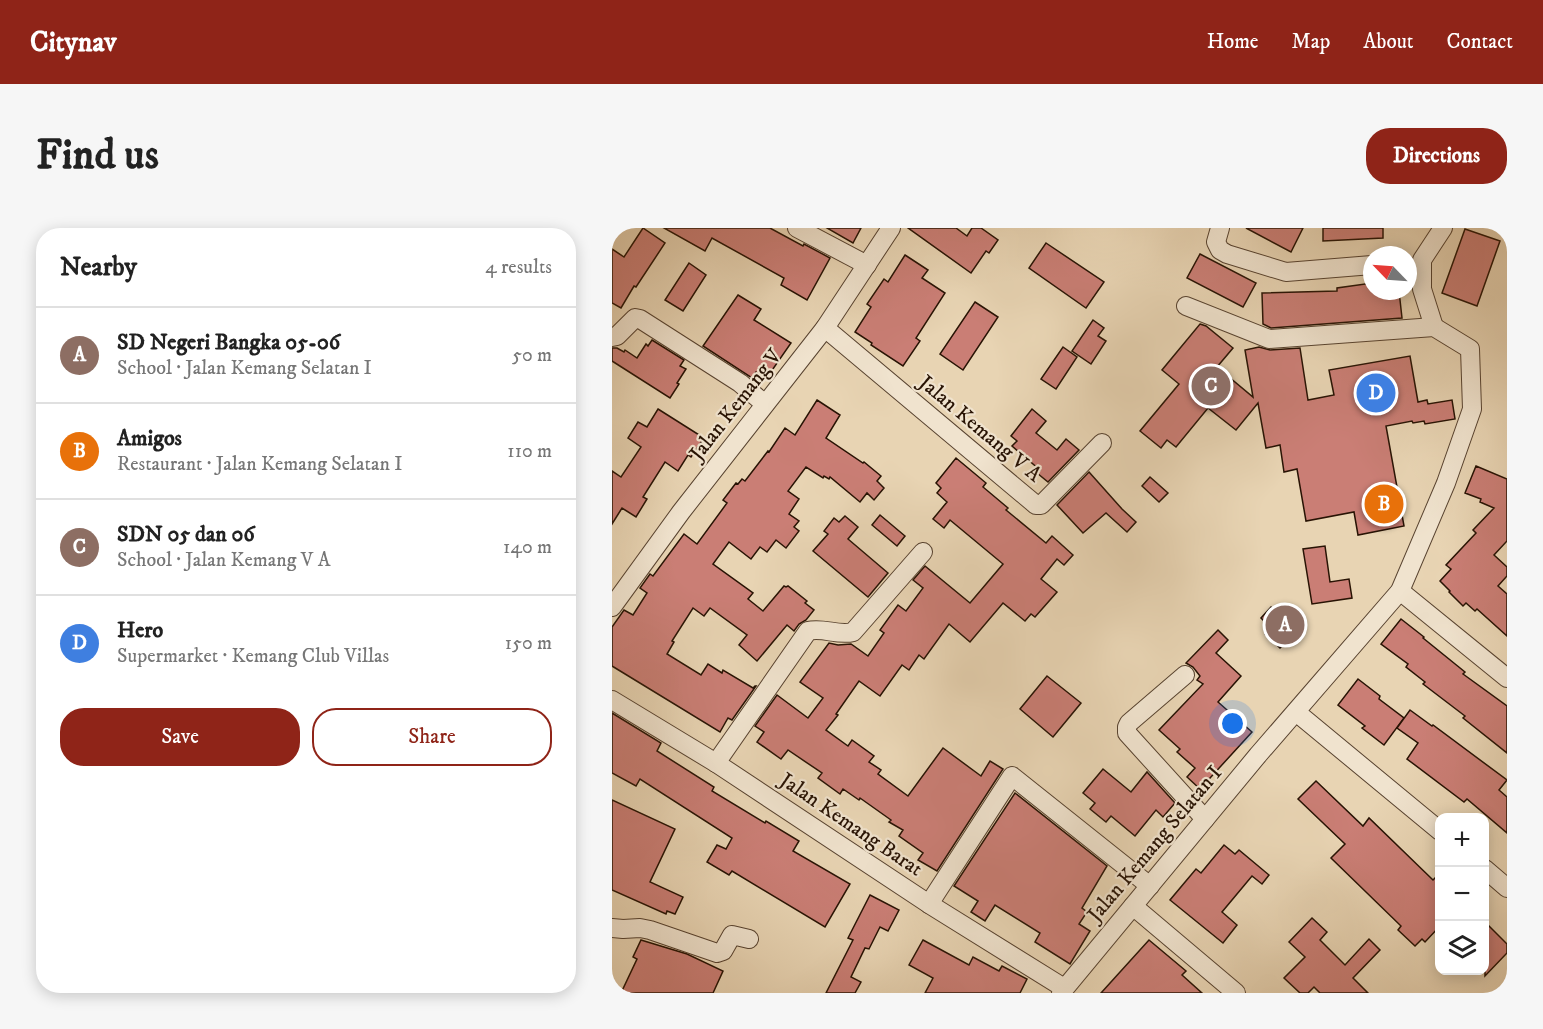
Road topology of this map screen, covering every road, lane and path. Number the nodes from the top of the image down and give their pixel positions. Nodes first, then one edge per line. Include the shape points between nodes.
1 (797, 228) edge
2 (891, 228) edge
3 (1220, 228) edge
4 (1443, 228) edge
5 (1417, 259) edge
6 (867, 265) junction
7 (1363, 266) edge
8 (1417, 269) edge
9 (1186, 306) dead end
10 (1434, 327) junction
11 (825, 328) junction
12 (612, 337) edge
13 (765, 404) junction
14 (1102, 443) dead end
15 (923, 552) dead end
16 (1401, 591) junction
17 (612, 607) edge
18 (1185, 675) dead end
19 (1507, 678) edge
20 (612, 700) edge
21 (1296, 712) junction
22 (716, 763) junction
23 (1205, 819) junction
24 (1435, 827) edge
25 (1489, 872) edge
26 (1150, 886) junction
27 (1507, 888) edge
28 (929, 904) junction
29 (1132, 906) junction
30 (612, 928) edge
31 (749, 939) dead end
32 (1063, 991) edge
33 (1236, 993) edge

1 - 6 street
2 - 6 street, Jalan Kemang V
3 - 7 street via 1216,242 1220,250 1286,272
4 - 5 street
6 - 11 street, Jalan Kemang V
8 - 10 street
9 - 10 street via 1269,339
10 - 16 street, Jalan Kemang Selatan I via 1470,349 1472,409
11 - 13 street, Jalan Kemang V
11 - 14 street, Jalan Kemang V A via 1036,505 1041,505
12 - 13 street via 635,318 640,319 731,377
13 - 17 street, Jalan Kemang V
15 - 22 street via 853,632 808,631
16 - 19 street
16 - 21 street, Jalan Kemang Selatan I
18 - 23 street via 1129,723 1127,733
20 - 22 street, Jalan Kemang Barat
21 - 23 street, Jalan Kemang Selatan I
21 - 24 street
22 - 28 street, Jalan Kemang Barat
23 - 26 street, Jalan Kemang Selatan I
25 - 27 street
26 - 28 street via 1012,776
26 - 29 street, Jalan Kemang Selatan I
28 - 32 street, Jalan Kemang Barat
29 - 32 street, Jalan Kemang Selatan I
29 - 33 street
30 - 31 street via 650,930 717,953 723,951 732,935

